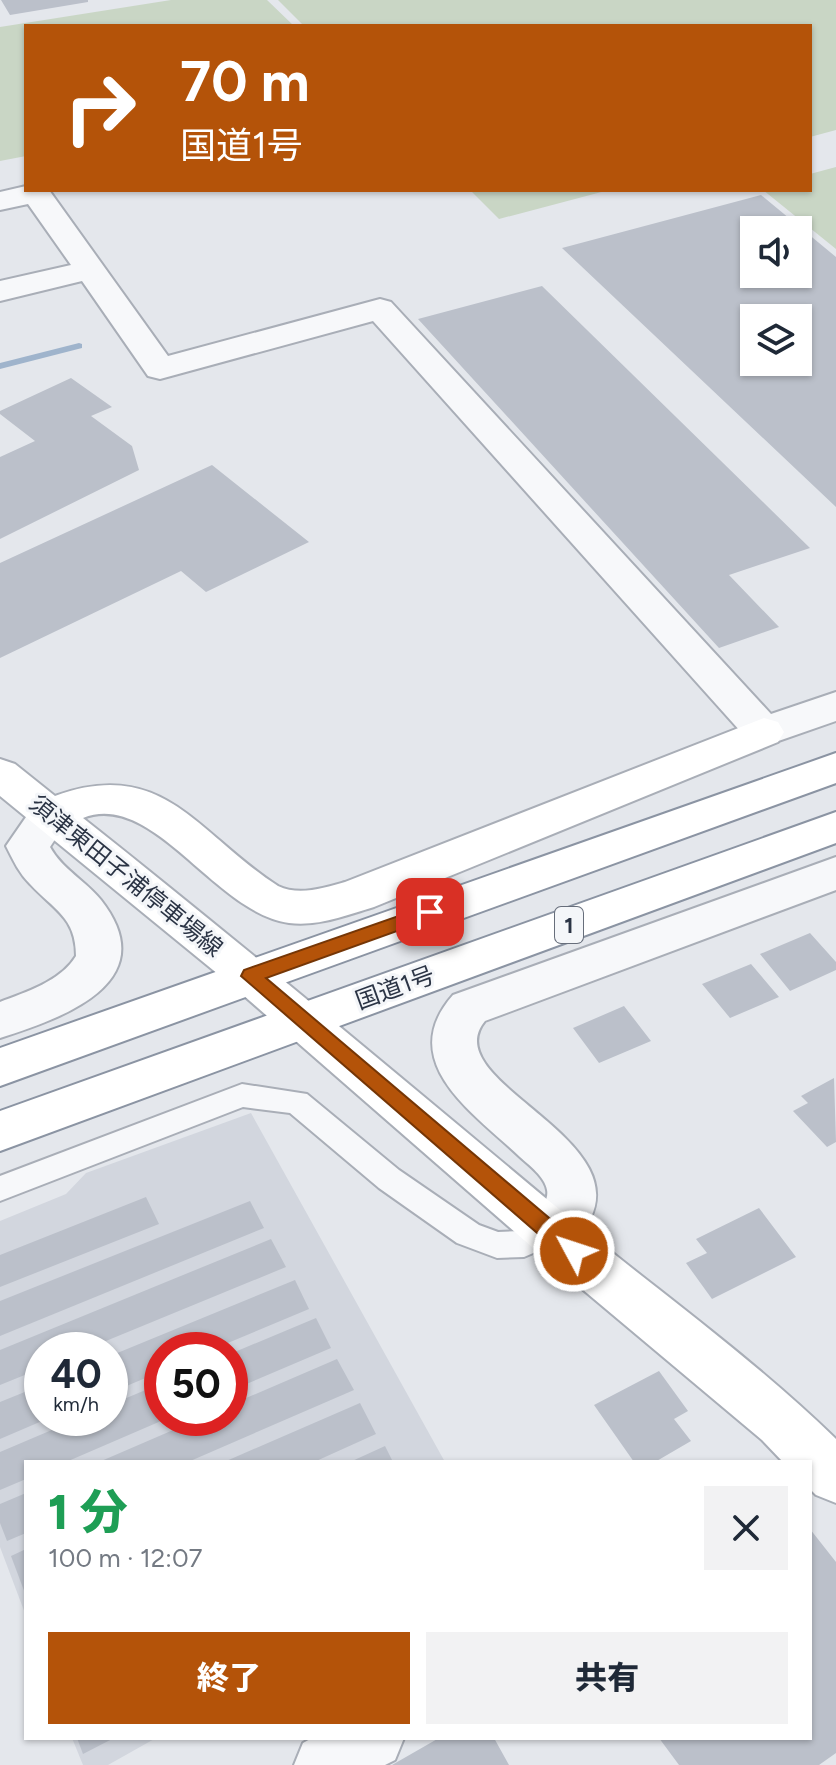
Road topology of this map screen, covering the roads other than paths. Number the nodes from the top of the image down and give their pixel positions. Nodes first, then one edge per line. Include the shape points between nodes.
1 (0, 201) edge
2 (89, 270) junction
3 (0, 291) edge
4 (836, 706) edge
5 (764, 732) junction
6 (836, 767) edge
7 (0, 774) edge
8 (50, 815) junction
9 (836, 827) edge
10 (836, 873) edge
11 (251, 976) junction
12 (0, 1020) edge
13 (301, 1022) junction
14 (0, 1067) edge
15 (0, 1131) edge
16 (0, 1189) edge
17 (550, 1232) junction
18 (836, 1477) edge
19 (812, 1491) edge
20 (369, 1740) edge
21 (325, 1765) edge

1 - 2 street via 36,193
2 - 3 street
2 - 5 street via 160,369 380,309
4 - 5 street
5 - 8 main road via 358,895 320,905 293,907 264,900 158,814 132,802 116,797 85,801
6 - 11 main road
7 - 8 main road, 須津東田子浦停車場線
8 - 11 main road, 須津東田子浦停車場線
8 - 12 street via 28,846 35,865 87,913 99,936 99,956 85,979 57,1001
9 - 13 main road, 国道1号 / 1
10 - 17 street via 469,1008 454,1029 455,1049 467,1078 563,1169 573,1190 568,1212
11 - 13 main road, 須津東田子浦停車場線
11 - 14 main road
13 - 15 main road, 国道1号 / 1
13 - 17 main road, 須津東田子浦停車場線
16 - 17 lane via 242,1095 255,1096 297,1102 389,1179 468,1234 497,1245 524,1244
17 - 18 main road, 須津東田子浦停車場線 via 781,1422
18 - 19 street
20 - 21 street

